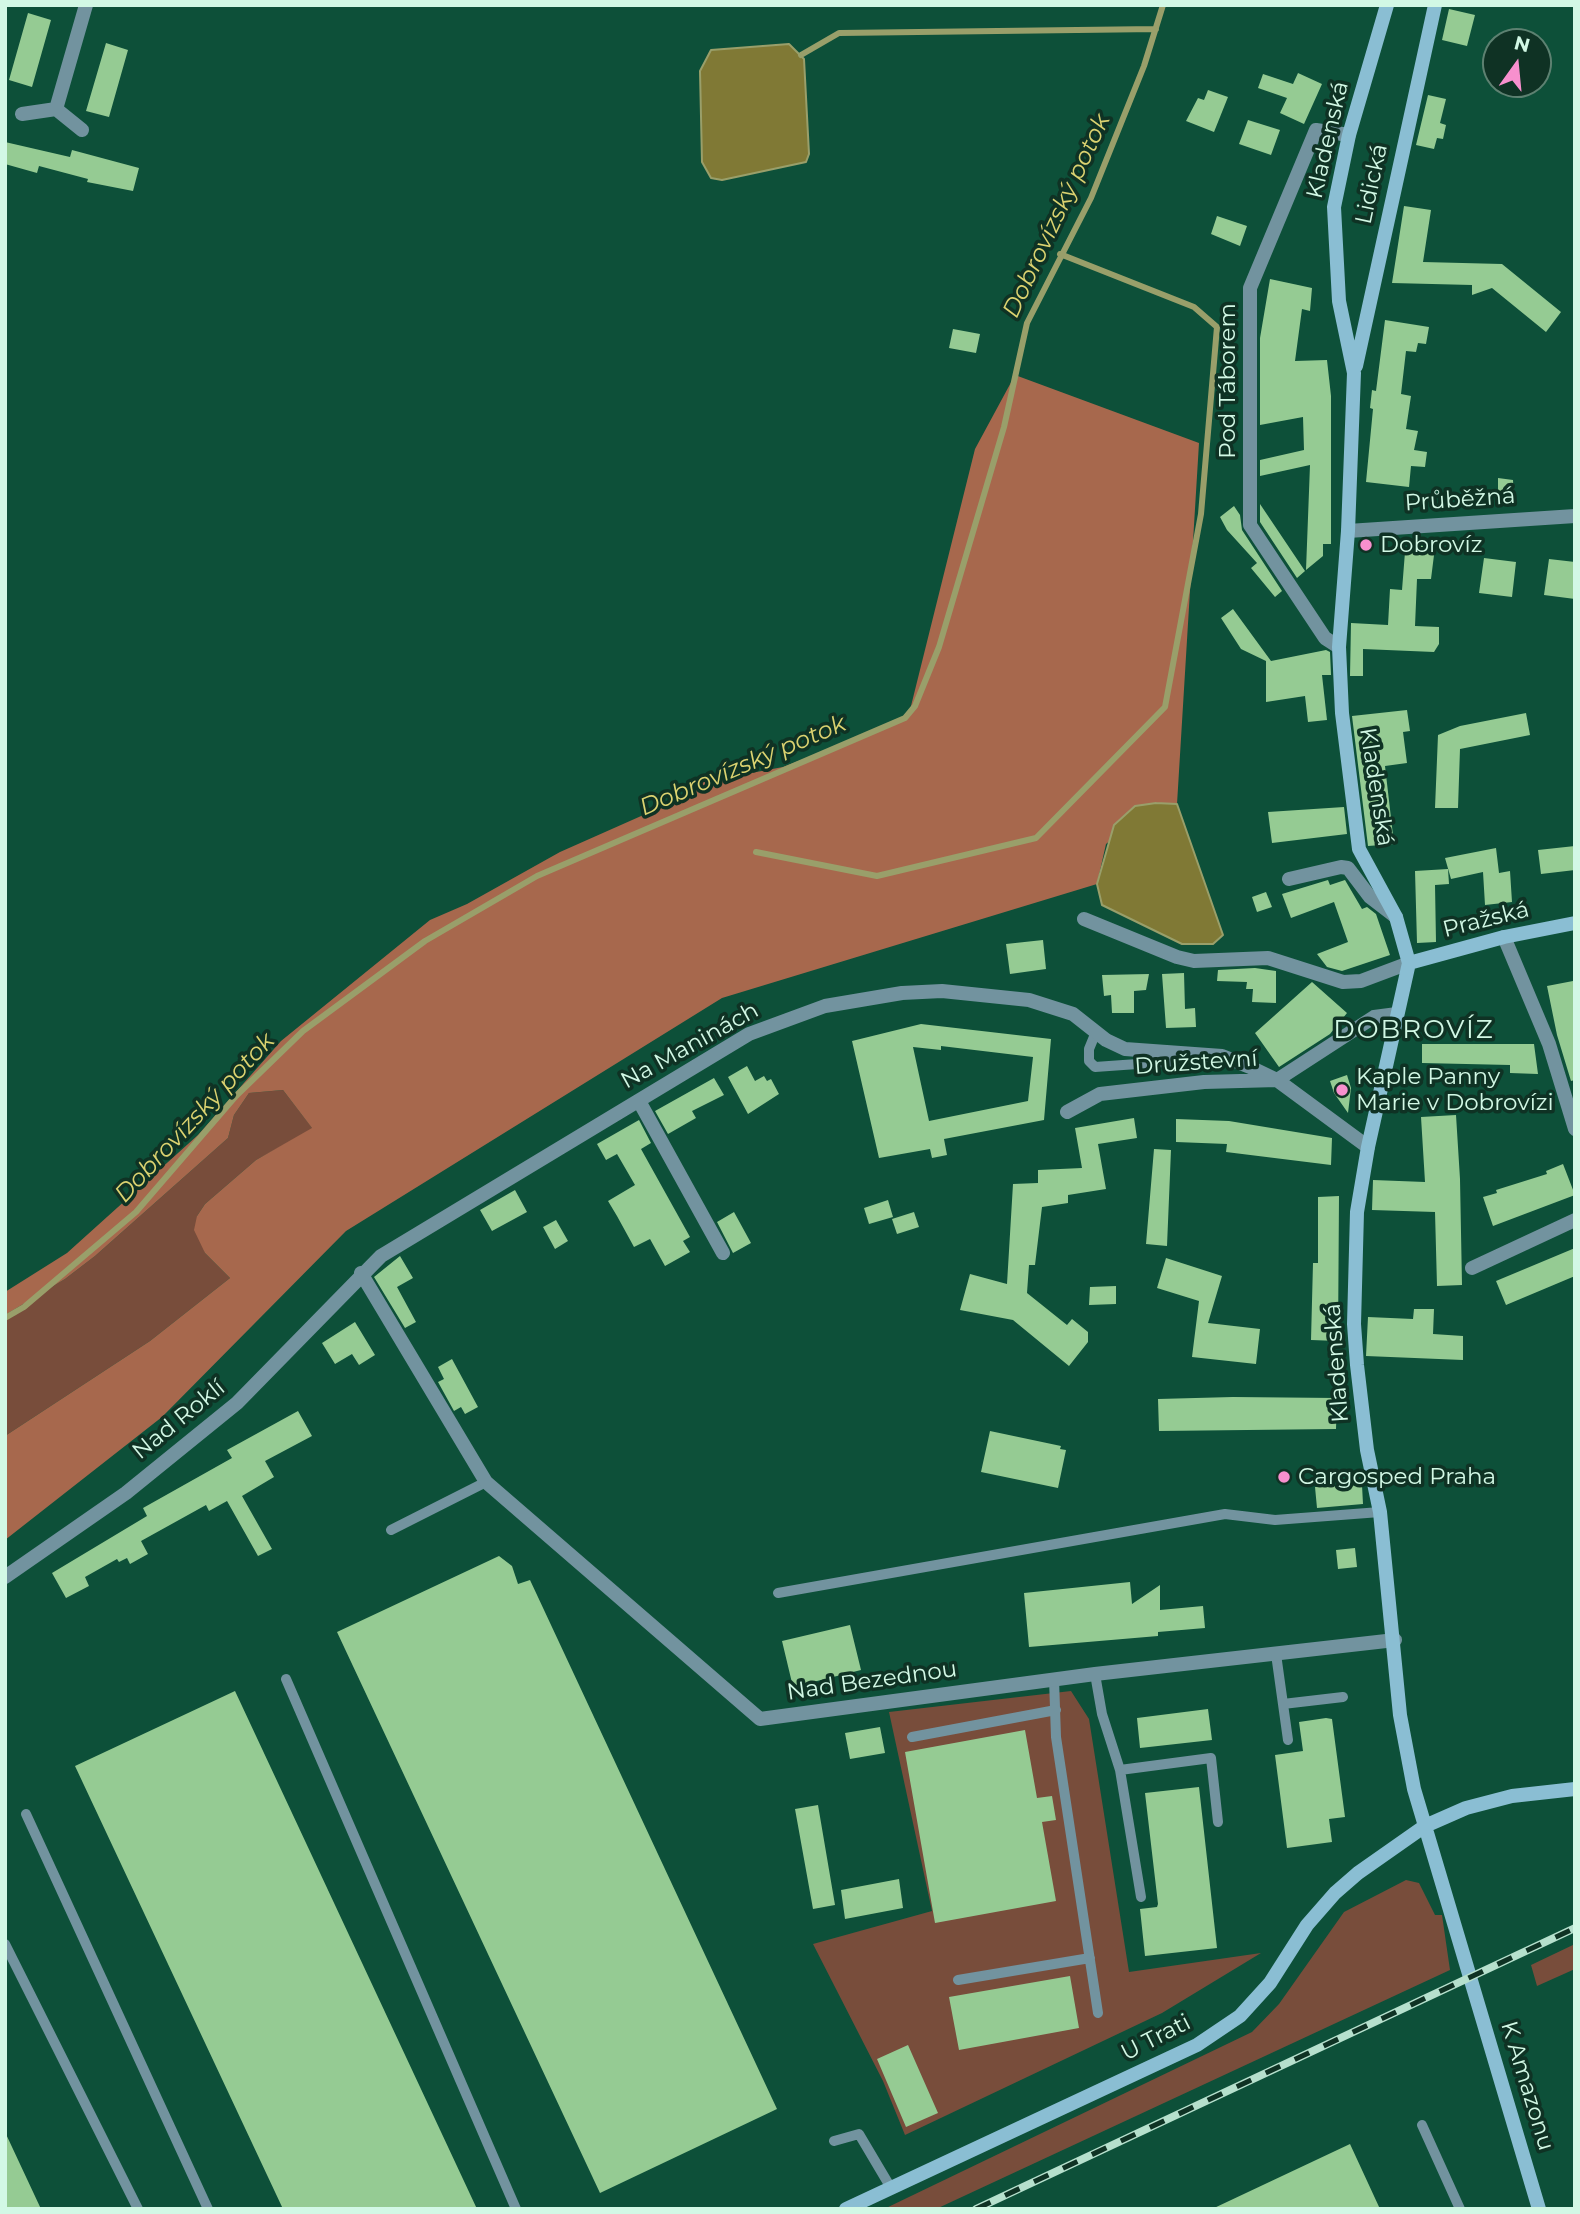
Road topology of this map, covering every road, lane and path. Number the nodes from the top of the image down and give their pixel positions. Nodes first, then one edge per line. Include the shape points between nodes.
1 (86, 5) edge
2 (1387, 5) edge
3 (1434, 5) edge
4 (56, 108) junction
5 (22, 114) dead end
6 (82, 130) dead end
7 (1349, 135) junction
8 (1354, 373) junction
9 (1575, 516) edge
10 (1348, 531) junction
11 (1339, 647) junction
12 (1289, 879) dead end
13 (1395, 917) junction
14 (1084, 919) dead end
15 (1575, 923) edge
16 (1504, 937) junction
17 (1409, 963) junction
18 (1397, 1014) junction
19 (1096, 1032) junction
20 (1222, 1056) junction
21 (1277, 1080) junction
22 (639, 1101) junction
23 (1068, 1112) dead end
24 (1575, 1129) edge
25 (1368, 1147) junction
26 (1575, 1220) edge
27 (723, 1253) dead end
28 (1472, 1268) dead end
29 (362, 1273) junction
30 (486, 1482) junction
31 (1380, 1511) junction
32 (391, 1530) dead end
33 (5, 1577) edge
34 (778, 1593) dead end
35 (1395, 1640) junction
36 (1276, 1654) junction
37 (1094, 1674) junction
38 (286, 1679) dead end
39 (1054, 1679) junction
40 (1343, 1697) dead end
41 (1283, 1704) junction
42 (1056, 1710) junction
43 (912, 1737) dead end
44 (1288, 1740) dead end
45 (1120, 1770) junction
46 (1575, 1788) edge
47 (26, 1814) dead end
48 (1218, 1822) dead end
49 (1425, 1826) junction
50 (1142, 1897) dead end
51 (5, 1944) edge
52 (1090, 1958) junction
53 (1469, 1978) joint
54 (958, 1980) dead end
55 (1098, 2013) dead end
56 (1422, 2125) dead end
57 (834, 2141) dead end
58 (891, 2188) junction
59 (138, 2209) edge
60 (208, 2209) edge
61 (516, 2209) edge
62 (846, 2209) edge
63 (1460, 2209) edge
64 (1539, 2209) edge

1 - 4 street
2 - 7 street, Kladenská
3 - 8 street, Lidická
4 - 5 street
4 - 6 street
7 - 8 street, Kladenská via 1334,207 1339,301
7 - 11 street, Pod Táborem via 1316,130 1251,288 1250,525 1325,638
8 - 10 street, Kladenská
9 - 10 street, Průběžná
10 - 11 street, Kladenská
11 - 13 street, Kladenská via 1342,713 1359,849
12 - 13 street via 1348,868 1370,897
13 - 17 street, Kladenská
14 - 17 street via 1177,957 1194,961 1268,958 1343,982 1361,981
15 - 16 street, Pražská
16 - 17 street, Pražská
16 - 24 street via 1549,1044
17 - 18 street, Kladenská
18 - 21 street, Družstevní via 1374,1017
18 - 25 street, Kladenská
19 - 20 street, Na Maninách via 1125,1049
19 - 20 lane via 1089,1049 1089,1061 1095,1068
19 - 22 street, Na Maninách via 1073,1014 1029,1000 942,991 902,993 825,1006 749,1034
20 - 21 street, Na Maninách
21 - 23 street, Družstevní via 1204,1082 1100,1094
21 - 25 street, Na Maninách
22 - 27 street
22 - 29 street, Na Maninách via 381,1256
25 - 31 street, Kladenská via 1357,1212 1354,1324 1367,1450
26 - 28 street
29 - 30 street, Nad Bezednou
29 - 33 street, Nad Roklí via 237,1404 126,1493
30 - 32 lane
30 - 39 street, Nad Bezednou via 760,1719
31 - 34 lane via 1275,1520 1225,1514
31 - 35 street, Kladenská
35 - 36 street, Nad Bezednou
35 - 49 street, Kladenská via 1400,1715
36 - 37 street, Nad Bezednou
36 - 41 lane
37 - 39 street, Nad Bezednou
37 - 45 lane
38 - 61 lane
39 - 42 lane
40 - 41 lane
41 - 44 lane
42 - 43 lane
42 - 52 lane via 1056,1737
45 - 48 lane via 1210,1758
45 - 50 lane
46 - 49 street, U Trati via 1512,1796 1466,1808
47 - 60 lane
49 - 53 street, Kladenská
49 - 58 street, U Trati via 1335,1893 1307,1925 1270,1983 1240,2016 1196,2045
51 - 59 lane
52 - 54 lane
52 - 55 lane
53 - 64 street, K Amazonu
56 - 63 lane
57 - 58 lane via 859,2134
58 - 62 street, U Trati

